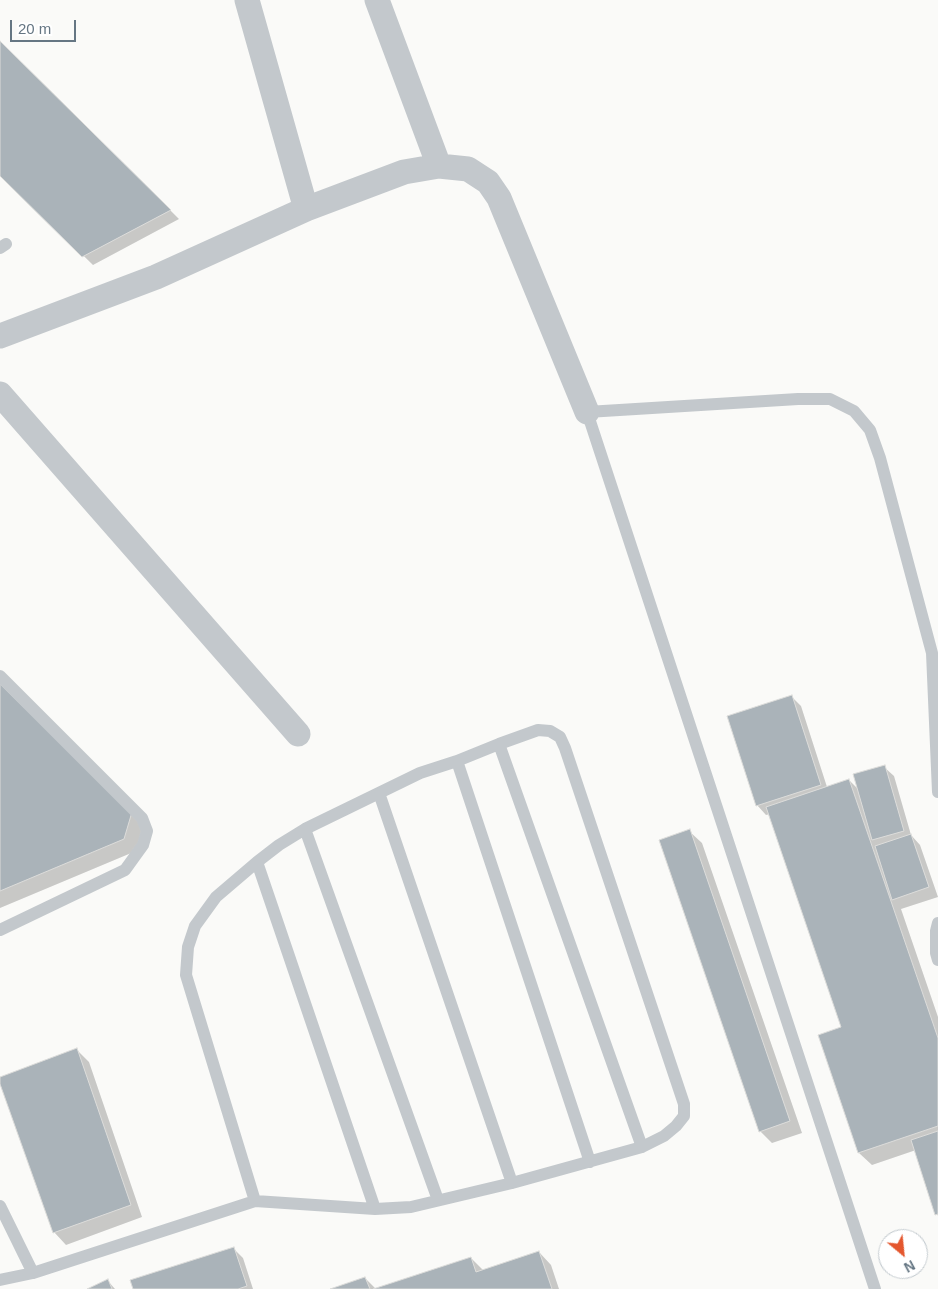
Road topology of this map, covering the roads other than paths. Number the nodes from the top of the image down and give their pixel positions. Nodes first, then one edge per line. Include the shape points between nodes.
1 (247, 0) edge
2 (377, 0) edge
3 (439, 166) junction
4 (306, 209) junction
5 (0, 336) edge
6 (0, 394) edge
7 (587, 412) junction
8 (0, 676) edge
9 (298, 734) dead end
10 (499, 744) junction
11 (458, 761) junction
12 (938, 792) edge
13 (379, 793) junction
14 (305, 829) junction
15 (257, 862) junction
16 (938, 923) edge
17 (0, 930) edge
18 (938, 960) edge
19 (642, 1147) junction
20 (590, 1162) junction
21 (512, 1183) junction
22 (438, 1200) junction
23 (255, 1201) junction
24 (0, 1206) edge
25 (375, 1209) junction
26 (33, 1273) junction
27 (0, 1280) edge
28 (875, 1289) edge

1 - 4 street
2 - 3 street
3 - 4 street via 404,172
3 - 7 street via 468,169 488,182 499,198
4 - 5 street via 156,277
6 - 9 street
7 - 12 lane via 798,398 830,399 854,411 870,430 880,458 932,653
7 - 28 lane
8 - 17 lane via 142,818 147,831 144,845 125,870
10 - 11 lane
10 - 19 lane
10 - 19 lane via 538,730 550,731 560,737 565,748 684,1104 684,1116 676,1126
11 - 13 lane via 420,773
11 - 20 lane
13 - 14 lane
13 - 21 lane
14 - 15 lane
14 - 22 lane
15 - 23 lane via 216,897 195,926 188,947 186,975
15 - 25 lane
16 - 18 lane
19 - 20 lane
20 - 21 lane
21 - 22 lane
22 - 25 lane via 411,1207
23 - 25 lane
23 - 26 lane
24 - 26 lane
26 - 27 lane

